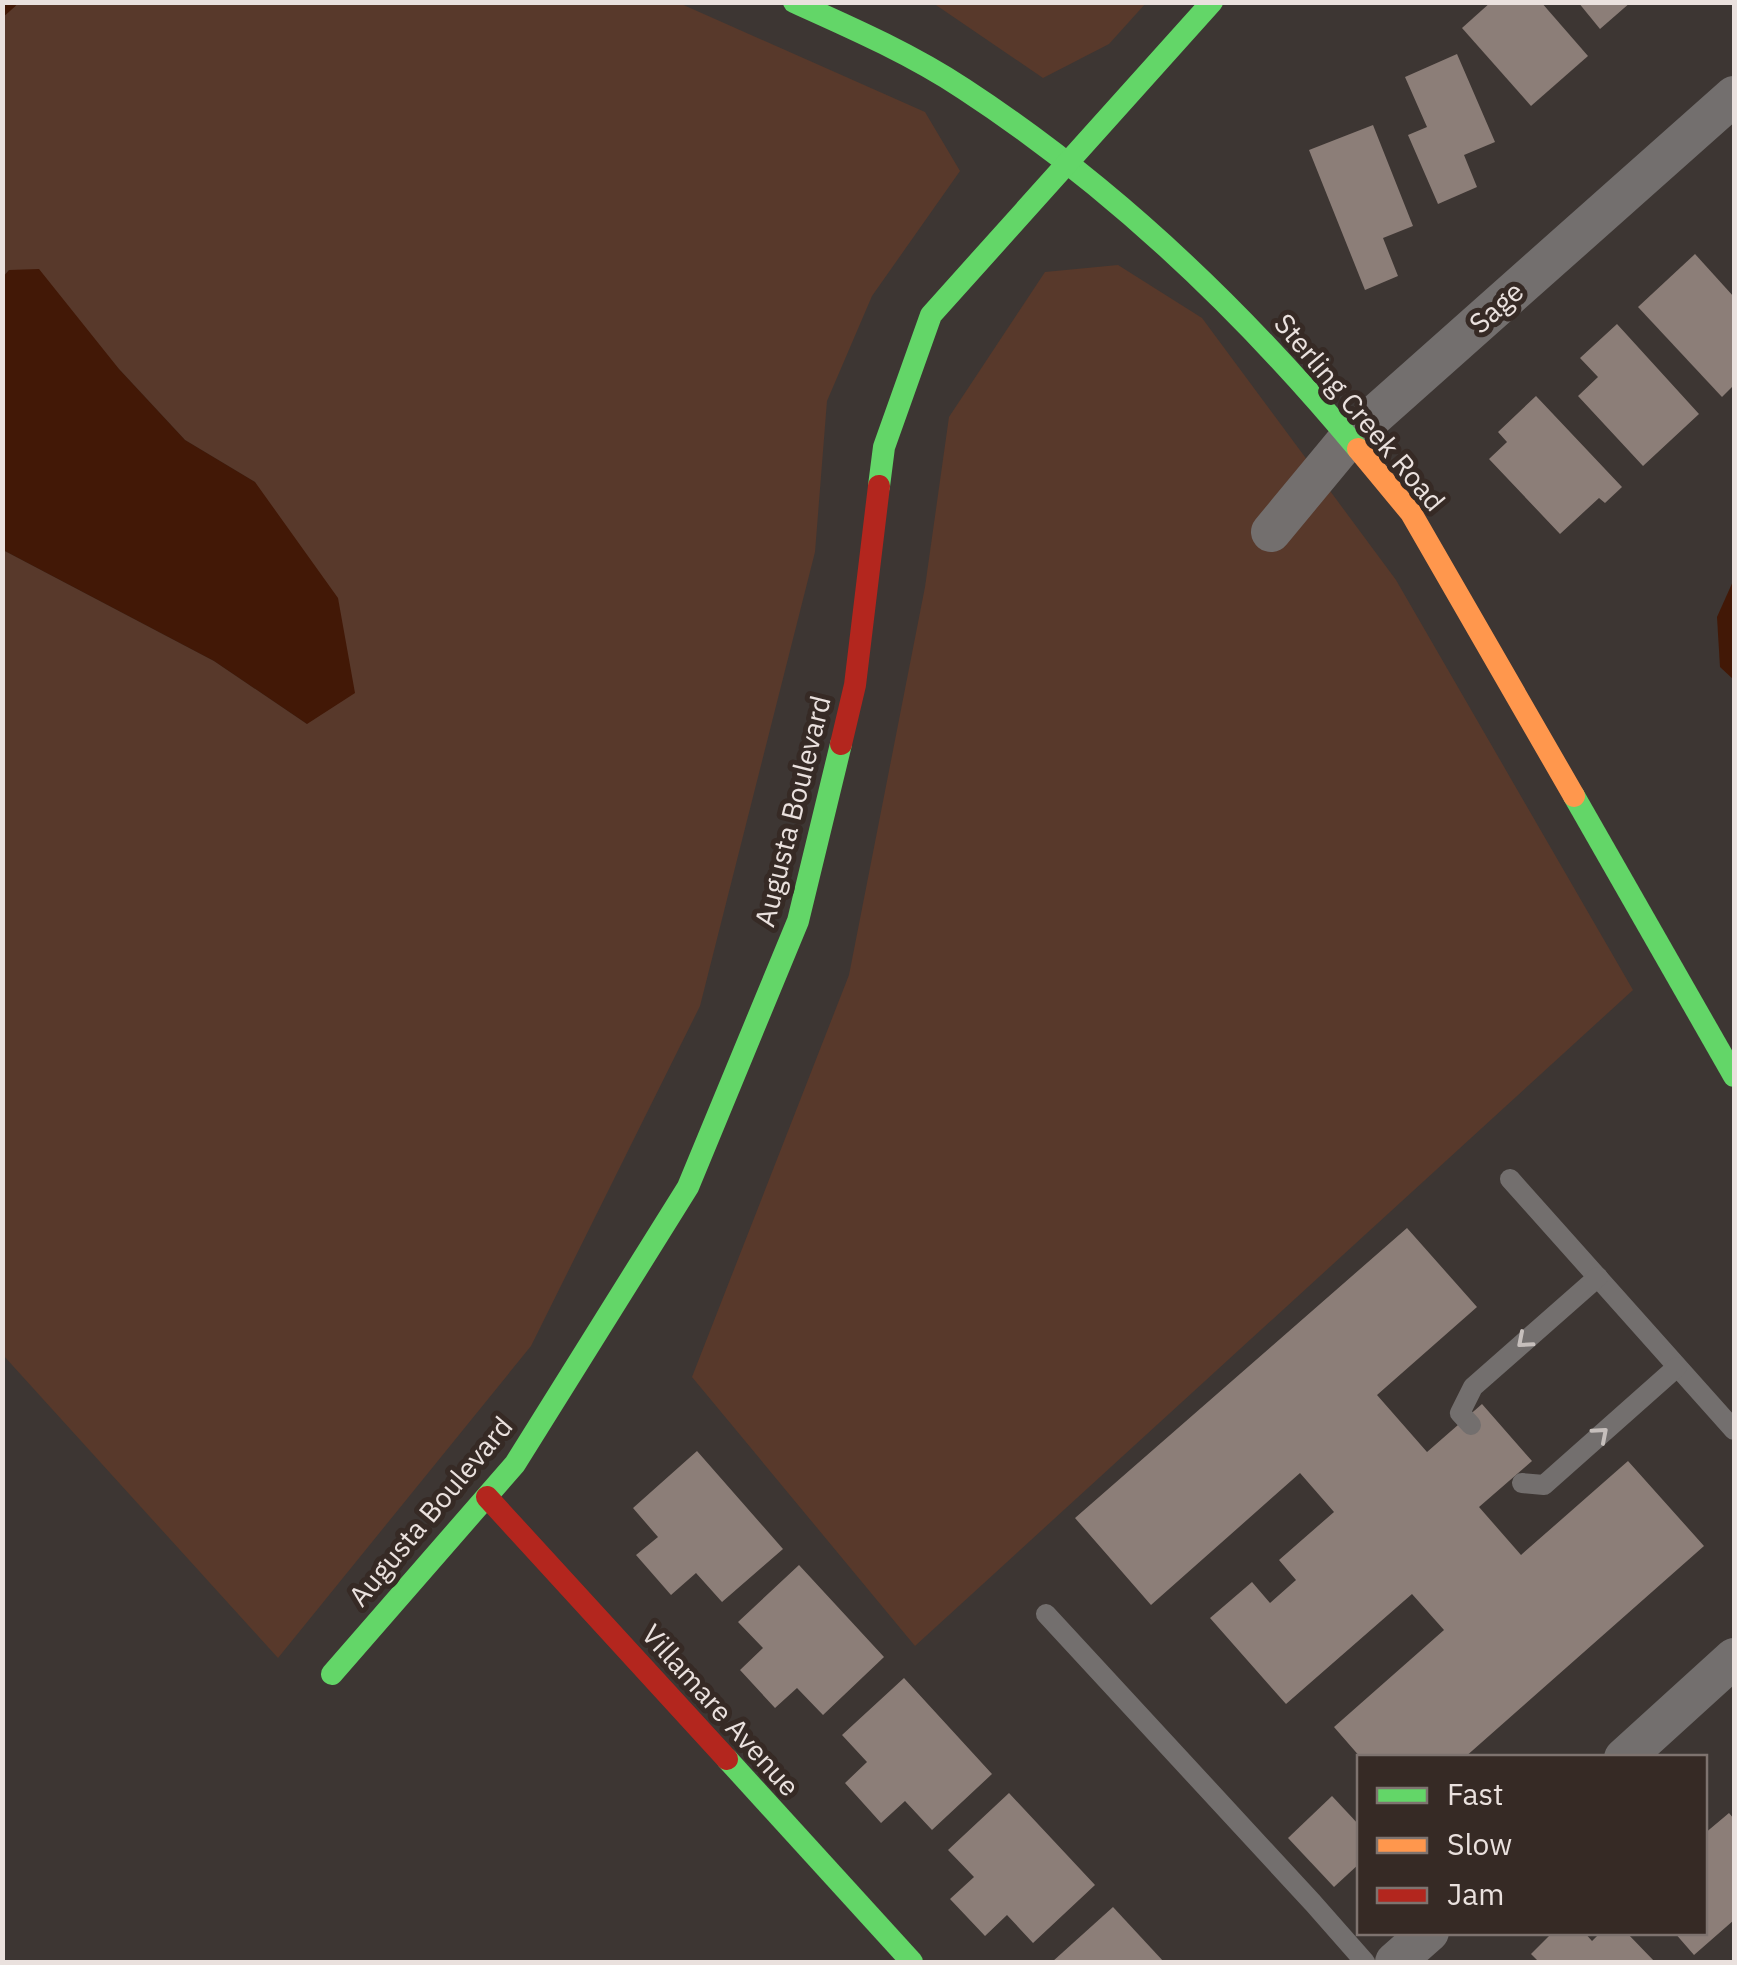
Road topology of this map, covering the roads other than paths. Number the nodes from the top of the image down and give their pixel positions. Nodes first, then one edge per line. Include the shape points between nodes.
1 (794, 2) edge
2 (1212, 2) edge
3 (1734, 96) edge
4 (1067, 164) junction
5 (1348, 438) junction
6 (1271, 532) dead end
7 (1734, 1076) edge
8 (1510, 1179) dead end
9 (1598, 1277) junction
10 (1678, 1367) junction
11 (1470, 1426) dead end
12 (1734, 1430) edge
13 (1522, 1483) dead end
14 (486, 1497) junction
15 (1046, 1614) dead end
16 (1734, 1658) edge
17 (332, 1674) dead end
18 (1627, 1755) edge
19 (1426, 1935) edge
20 (912, 1962) edge
21 (1365, 1962) edge
22 (1396, 1962) edge

1 - 4 street, Sterling Creek Road via 963,88
2 - 4 street, Augusta Boulevard
3 - 5 street, Sage
4 - 5 street, Sterling Creek Road via 1205,280
4 - 14 street, Augusta Boulevard via 931,315 884,447 855,685 798,920 688,1187 515,1464
5 - 6 street, Sage
5 - 7 street, Sterling Creek Road via 1411,514
8 - 9 lane
9 - 10 lane
9 -> 11 lane via 1473,1387 1460,1413
10 - 12 lane
13 -> 10 lane via 1544,1484
14 - 17 street, Augusta Boulevard
14 - 20 street, Villamare Avenue
15 - 21 lane
16 - 18 street
19 - 22 street

